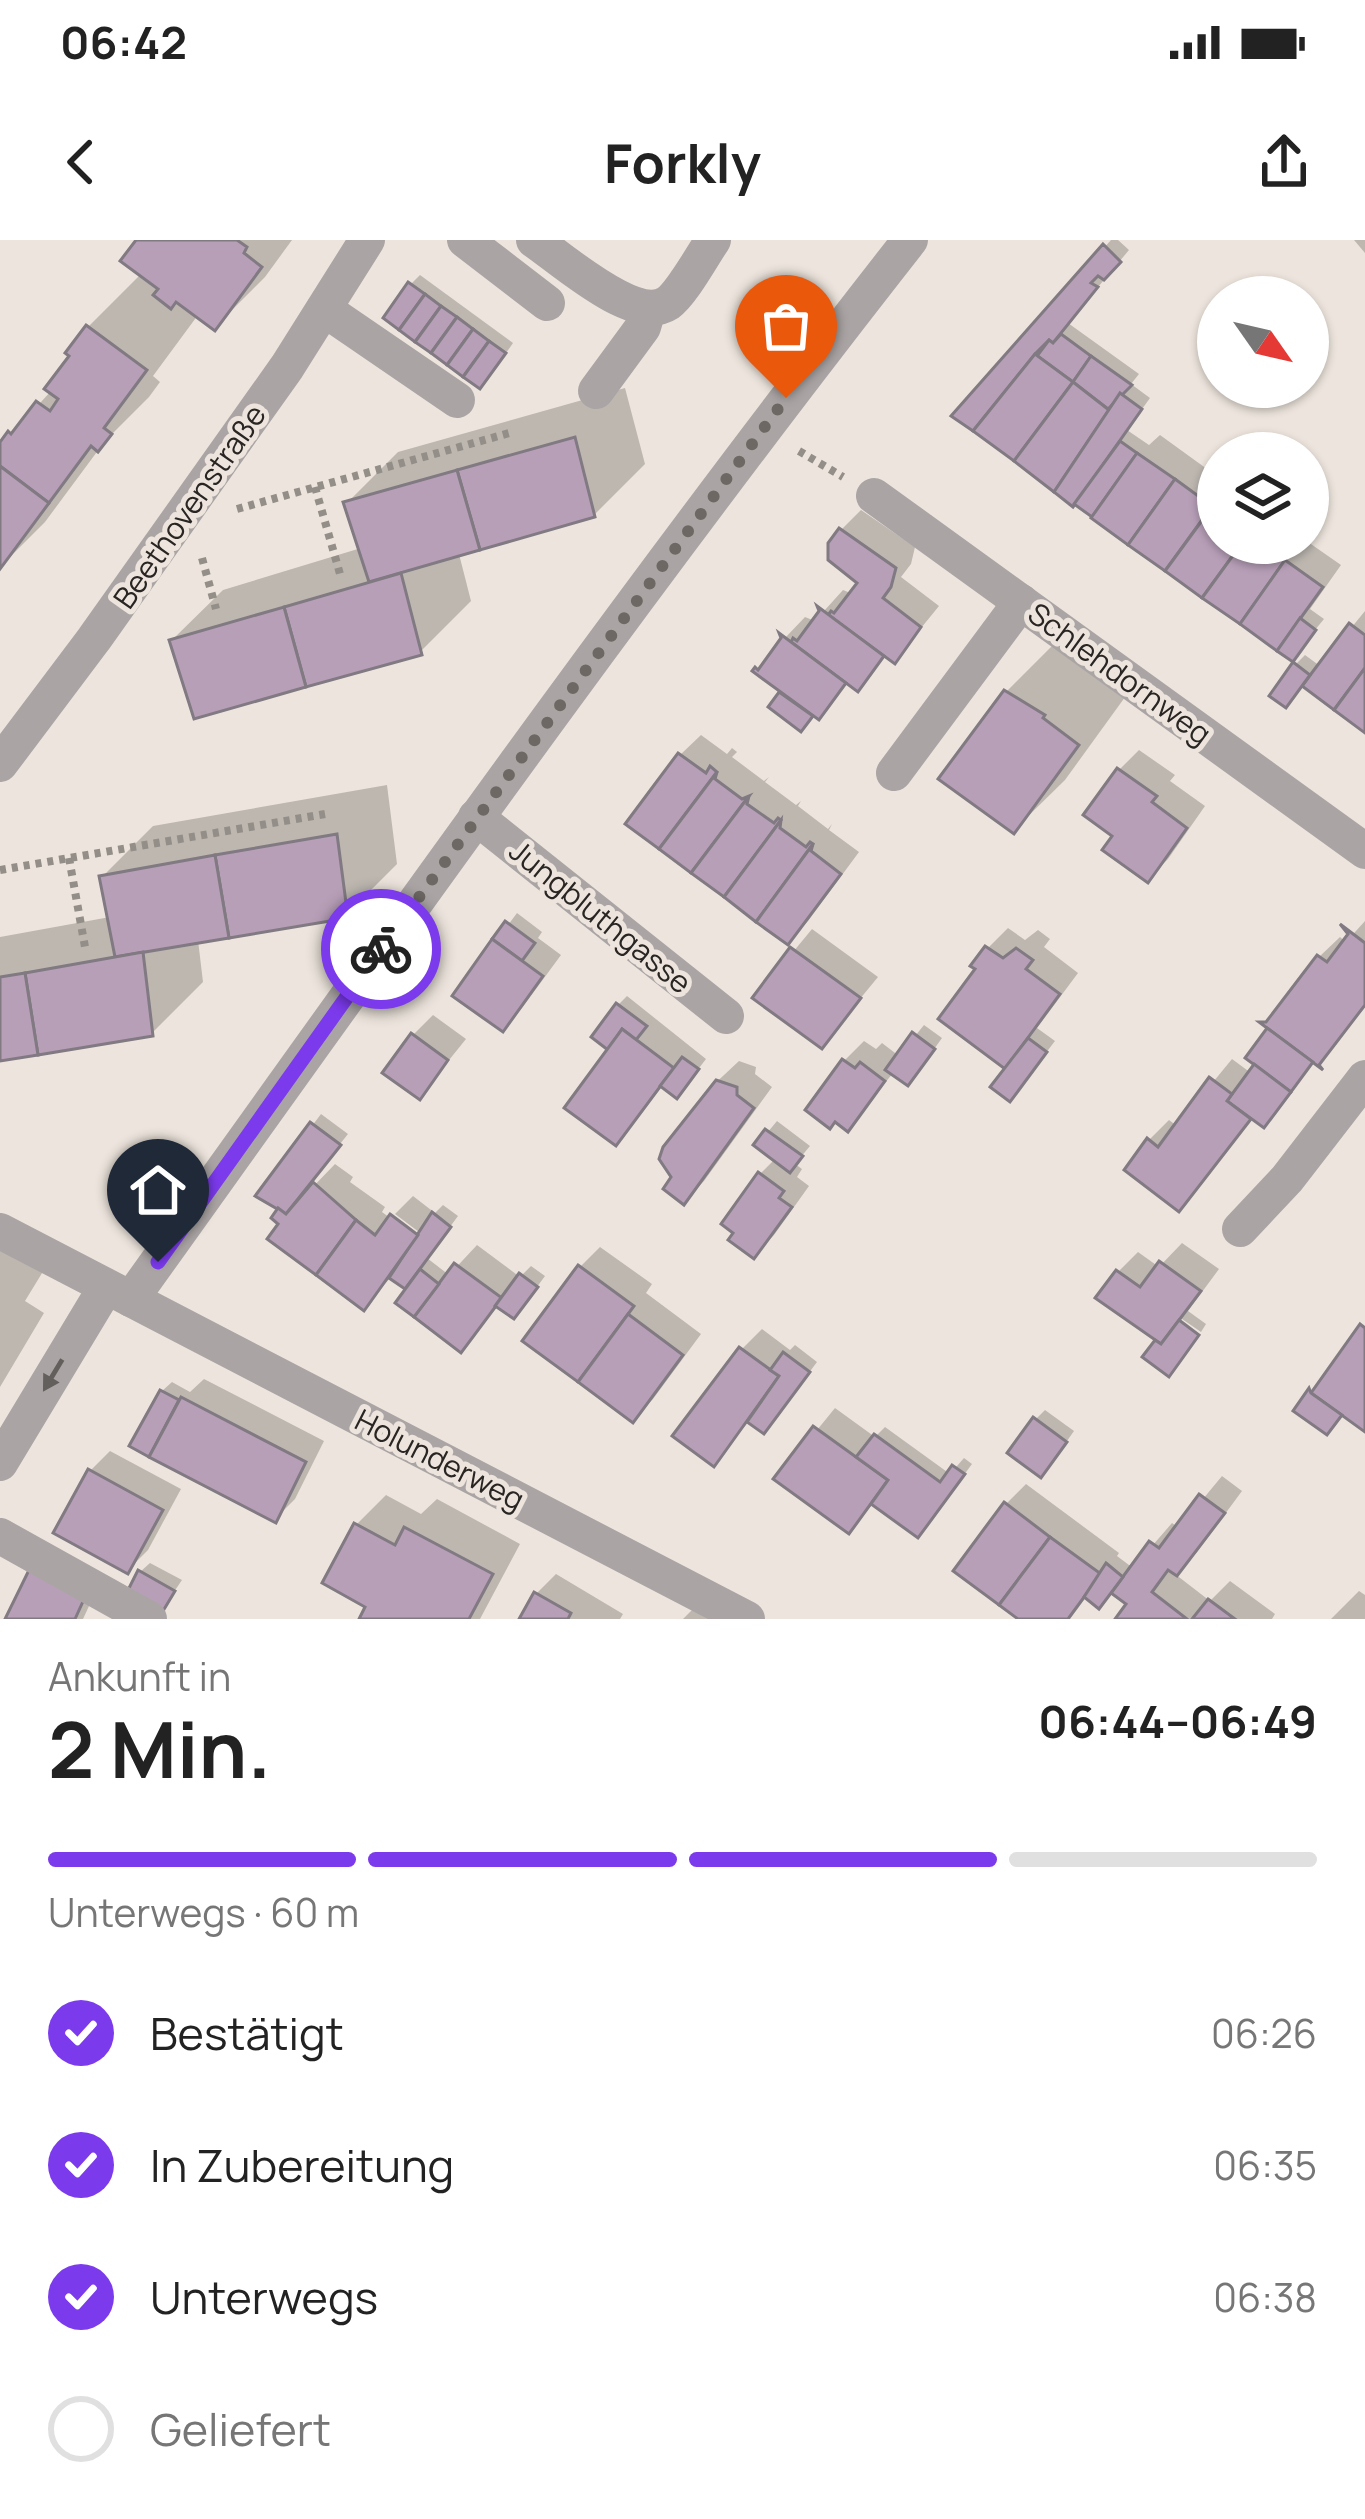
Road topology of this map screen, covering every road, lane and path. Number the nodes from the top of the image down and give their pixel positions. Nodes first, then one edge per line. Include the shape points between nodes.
1 (367, 240) edge
2 (465, 240) edge
3 (534, 240) edge
4 (713, 240) edge
5 (910, 240) edge
6 (547, 303) dead end
7 (324, 309) junction
8 (647, 310) junction
9 (596, 391) dead end
10 (457, 400) dead end
11 (761, 429) junction
12 (513, 432) dead end
13 (315, 487) junction
14 (874, 496) joint
15 (188, 507) junction
16 (340, 574) dead end
17 (1022, 602) junction
18 (0, 764) edge
19 (894, 773) dead end
20 (325, 814) dead end
21 (476, 817) junction
22 (1365, 851) edge
23 (69, 858) junction
24 (0, 870) edge
25 (85, 947) dead end
26 (726, 1016) dead end
27 (1365, 1078) edge
28 (1240, 1229) dead end
29 (0, 1231) edge
30 (119, 1293) junction
31 (0, 1463) edge
32 (0, 1536) edge
33 (149, 1619) edge
34 (748, 1619) edge

1 - 7 street, Beethovenstraße
2 - 6 street
3 - 8 street
4 - 8 street via 670,302
5 - 11 street
7 - 10 street
7 - 15 street, Beethovenstraße
8 - 9 street
11 - 14 path
11 - 21 street
12 - 13 path
13 - 15 path via 207,517
13 - 16 path
14 - 17 street, Schlehdornweg
15 - 18 street, Beethovenstraße
17 - 19 street
17 - 22 street, Schlehdornweg
20 - 23 path
21 - 26 street, Jungbluthgasse
21 - 30 street
23 - 24 path
23 - 25 path
27 - 28 street
29 - 30 street, Holunderweg
30 -> 31 street
30 - 34 street, Holunderweg
32 - 33 street

